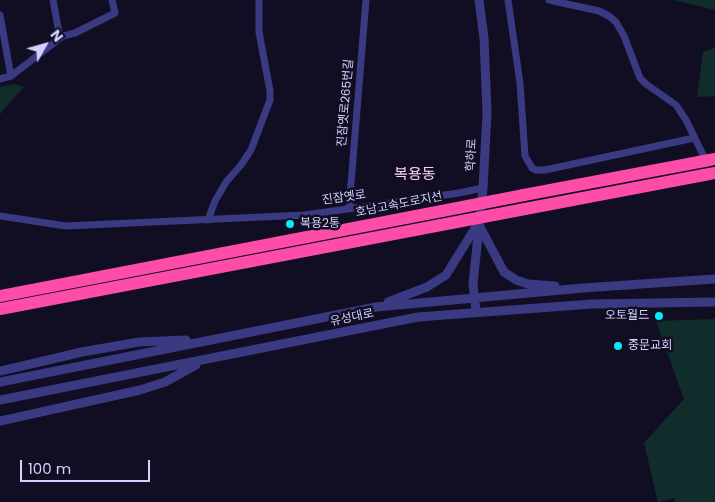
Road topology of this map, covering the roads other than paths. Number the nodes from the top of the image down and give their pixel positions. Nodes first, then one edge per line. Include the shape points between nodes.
1 (53, 0) edge
2 (112, 0) edge
3 (259, 0) edge
4 (366, 0) edge
5 (479, 0) edge
6 (508, 0) edge
7 (548, 0) edge
8 (0, 15) edge
9 (1, 30) edge
10 (60, 38) junction
11 (11, 76) junction
12 (0, 79) edge
13 (694, 138) junction
14 (715, 159) edge
15 (711, 176) edge
16 (483, 188) junction
17 (349, 208) junction
18 (0, 216) edge
19 (208, 220) junction
20 (478, 223) junction
21 (713, 278) edge
22 (583, 288) junction
23 (0, 296) edge
24 (474, 297) junction
25 (715, 302) edge
26 (376, 307) junction
27 (0, 309) edge
28 (476, 311) junction
29 (218, 338) junction
30 (204, 360) junction
31 (0, 371) edge
32 (0, 382) edge
33 (0, 400) edge
34 (0, 421) edge

1 - 10 street
2 - 10 street via 115,13
3 - 19 street via 259,32 270,100 251,150 226,182
4 - 17 street, 진잠옛로265번길
5 - 16 street, 학하로 via 487,113
6 - 13 street via 520,83 525,156 532,168 544,170
7 - 13 street via 599,10 610,16 624,36 640,78 676,105
8 - 9 street
9 - 11 street
10 - 11 street
11 - 12 street
13 - 15 street
14 - 23 highway, 호남고속도로지선, bridge
15 - 27 highway, bridge
16 - 17 street, 진잠옛로
16 - 20 street, 학하로
17 - 19 street, 진잠옛로 via 305,215
18 - 19 street, 진잠옛로 via 66,226
20 - 22 street via 504,272 516,280 528,284
20 - 24 street, 학하로
20 - 26 street via 446,275 426,288
21 - 22 street, 유성대로
22 - 24 street, 유성대로
24 - 26 street, 유성대로
24 - 28 street, 학하로
25 - 28 street, 유성대로 via 592,304
26 - 29 street, 유성대로
28 - 30 street, 유성대로 via 418,317
29 - 31 street via 139,342
29 - 32 street, 유성대로
30 - 33 street, 유성대로
30 - 34 street via 165,382 140,390

